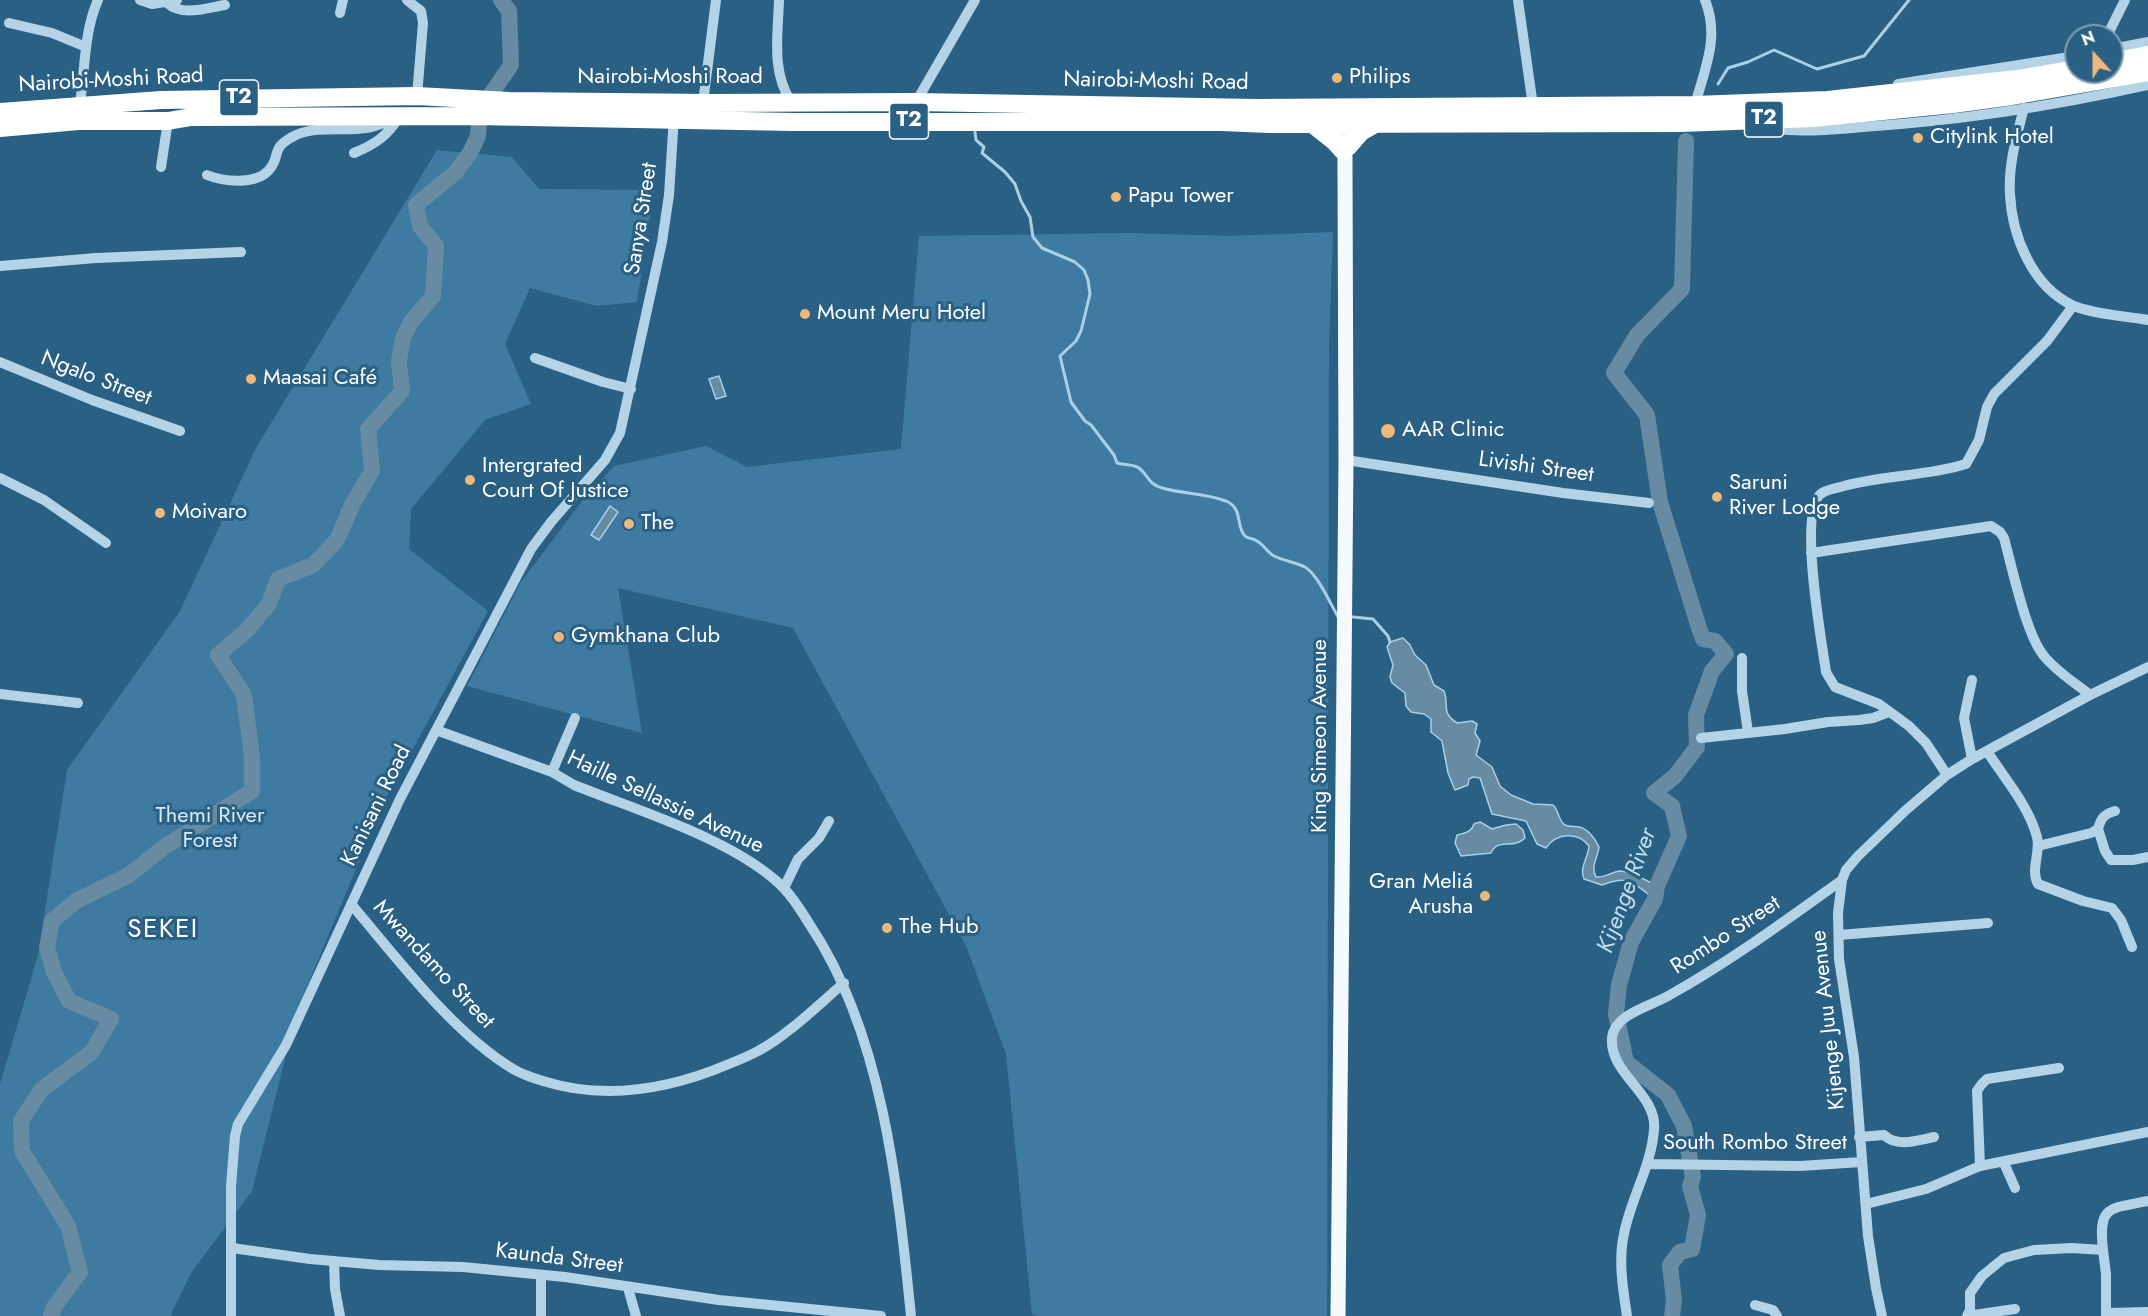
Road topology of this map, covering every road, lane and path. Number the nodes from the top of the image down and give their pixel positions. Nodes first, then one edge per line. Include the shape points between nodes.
1 (98, 0) edge
2 (140, 0) edge
3 (343, 0) edge
4 (407, 0) edge
5 (716, 0) edge
6 (779, 0) edge
7 (975, 0) edge
8 (1518, 0) edge
9 (1705, 0) edge
10 (2125, 0) edge
11 (172, 1) edge
12 (225, 5) dead end
13 (340, 13) dead end
14 (9, 23) dead end
15 (2113, 24) edge
16 (2148, 42) edge
17 (86, 47) junction
18 (2124, 47) edge
19 (2148, 56) edge
20 (2064, 58) edge
21 (2124, 60) edge
22 (2064, 71) edge
23 (2148, 72) edge
24 (2148, 85) edge
25 (417, 96) junction
26 (1828, 100) junction
27 (791, 102) junction
28 (916, 102) junction
29 (703, 103) junction
30 (80, 104) junction
31 (1695, 105) junction
32 (1533, 106) junction
33 (477, 108) junction
34 (2024, 108) junction
35 (0, 112) edge
36 (675, 112) junction
37 (1399, 115) junction
38 (398, 116) junction
39 (1346, 116) junction
40 (168, 121) junction
41 (1735, 121) junction
42 (1311, 123) junction
43 (1377, 123) junction
44 (0, 128) edge
45 (1345, 151) junction
46 (354, 153) dead end
47 (161, 167) dead end
48 (207, 175) dead end
49 (241, 252) dead end
50 (0, 266) edge
51 (2073, 306) junction
52 (2148, 320) edge
53 (639, 341) joint
54 (535, 358) dead end
55 (0, 362) edge
56 (631, 389) junction
57 (180, 431) dead end
58 (1346, 460) junction
59 (0, 478) edge
60 (1649, 503) dead end
61 (106, 543) dead end
62 (1810, 553) junction
63 (1742, 658) dead end
64 (2148, 667) edge
65 (1972, 680) dead end
66 (0, 694) edge
67 (2090, 695) junction
68 (78, 703) dead end
69 (1889, 712) junction
70 (575, 717) dead end
71 (436, 730) junction
72 (1748, 732) junction
73 (1701, 738) dead end
74 (1987, 752) junction
75 (1972, 759) junction
76 (552, 772) junction
77 (1947, 775) junction
78 (2115, 811) dead end
79 (829, 821) dead end
80 (2098, 829) junction
81 (2038, 846) junction
82 (2148, 857) edge
83 (1842, 880) junction
84 (784, 888) junction
85 (351, 904) junction
86 (1988, 923) dead end
87 (1839, 935) junction
88 (2132, 947) dead end
89 (844, 982) junction
90 (2059, 1068) dead end
91 (2148, 1132) edge
92 (1860, 1137) junction
93 (1934, 1137) dead end
94 (1862, 1162) junction
95 (2004, 1162) junction
96 (1648, 1164) junction
97 (1980, 1166) junction
98 (2015, 1188) dead end
99 (2148, 1201) edge
100 (1866, 1204) junction
101 (232, 1248) junction
102 (2103, 1250) junction
103 (334, 1261) junction
104 (541, 1275) junction
105 (628, 1288) junction
106 (1755, 1305) dead end
107 (2015, 1309) dead end
108 (2148, 1312) edge
109 (2107, 1315) edge
110 (231, 1316) edge
111 (340, 1316) edge
112 (541, 1316) edge
113 (636, 1316) edge
114 (881, 1316) edge
115 (911, 1316) edge
116 (1338, 1316) edge
117 (1627, 1316) edge
118 (1778, 1316) edge
119 (1882, 1316) edge
120 (1967, 1316) edge

1 - 17 street
2 - 11 street via 152,4
3 - 13 street
4 - 25 street via 421,11 423,23
5 - 29 street
6 - 27 street via 778,70
7 - 28 street
8 - 32 street
9 - 31 street via 1713,31
10 - 15 street
11 - 12 street via 175,9 187,11
14 - 17 street
16 - 18 street
17 - 30 street
19 - 21 highway
20 - 26 street via 1910,82
22 - 26 highway, T2
23 - 41 highway, T2 via 1953,105
24 - 34 street
25 - 30 highway, Nairobi-Moshi Road / T2
25 - 33 highway, Nairobi-Moshi Road / T2
26 - 31 highway, T2
27 - 28 highway, Nairobi-Moshi Road / T2
27 - 29 highway, Nairobi-Moshi Road / T2
28 - 39 highway, Nairobi-Moshi Road / T2
29 - 36 highway, Nairobi-Moshi Road / T2
30 - 35 highway, Nairobi-Moshi Road / T2
31 - 32 highway, T2
32 - 37 highway, T2
33 - 36 highway, Nairobi-Moshi Road / T2
33 - 38 highway, Nairobi-Moshi Road / T2
34 - 41 street via 1906,124 1809,131 1773,130
34 - 51 street via 2010,177 2014,221 2037,277
36 - 42 highway, Nairobi-Moshi Road / T2 via 793,122
36 - 53 street, Sanya Street via 666,217
37 - 39 highway, T2
37 - 41 highway, T2
37 - 43 highway, T2
38 - 40 highway, Nairobi-Moshi Road / T2 via 191,117
38 - 46 street via 390,130 372,146
38 - 48 street via 374,128 298,135 279,146 270,169 261,176 219,180
39 - 42 highway, Nairobi-Moshi Road / T2
39 - 43 highway, T2
39 - 45 main road, King Simeon Avenue
40 - 44 highway, Nairobi-Moshi Road / T2 via 78,121
40 - 47 street
42 - 45 highway
43 - 45 highway via 1361,132
45 - 58 main road, King Simeon Avenue
49 - 50 street
51 - 52 street
51 - 62 street via 2047,341 1994,394 1968,463 1823,492 1816,500 1810,524
53 - 56 street, Kanisani Road
54 - 56 street
55 - 57 street, Ngalo Street
56 - 71 street, Kanisani Road via 620,433 605,460 531,549
58 - 60 street, Livishi Street
58 - 116 main road, King Simeon Avenue
59 - 61 street via 44,500
62 - 67 street via 1991,526 2004,538 2038,648
62 - 69 street via 1829,680 1835,687 1864,697
63 - 72 street
64 - 67 street, Kijenge Juu Avenue
65 - 75 street via 1964,717
66 - 68 street
67 - 74 street, Kijenge Juu Avenue
69 - 72 street via 1859,720
69 - 77 street via 1926,743
70 - 76 street
71 - 76 street, Haille Sellassie Avenue
71 - 85 street, Kanisani Road
72 - 73 street
74 - 75 street, Kijenge Juu Avenue
74 - 81 street via 2030,817
75 - 77 street, Kijenge Juu Avenue
76 - 84 street, Haille Sellassie Avenue via 729,850
77 - 83 street, Kijenge Juu Avenue via 1858,856
78 - 80 street via 2105,814
79 - 84 street via 798,859
80 - 81 street
80 - 82 street via 2111,860
81 - 88 street via 2038,884 2112,908
83 - 87 street, Kijenge Juu Avenue
83 - 96 street, Rombo Street via 1706,975 1626,1017 1614,1028 1616,1059 1655,1119
84 - 89 street, Haille Sellassie Avenue
85 - 89 street, Mwandamo Street via 448,1015 492,1054 525,1075 572,1089 604,1092 651,1088 708,1073 759,1051
85 - 101 street, Kanisani Road via 286,1045 238,1124 231,1186
86 - 87 street
87 - 92 street, Kijenge Juu Avenue
89 - 115 street, Haille Sellassie Avenue via 869,1058 884,1126 900,1214
90 - 97 street via 1988,1079 1980,1085
91 - 95 street
92 - 93 street via 1884,1136 1910,1143
92 - 94 street, Kijenge Juu Avenue
94 - 96 street, South Rombo Street via 1800,1166
94 - 100 street, Kijenge Juu Avenue
95 - 97 street
95 - 98 street
96 - 117 street via 1624,1235 1622,1280
97 - 100 street via 1926,1189
99 - 102 street via 2106,1213 2100,1228
100 - 119 street, Kijenge Juu Avenue
101 - 103 street, Kaunda Street
101 - 110 street, Kanisani Road
102 - 109 street
102 - 120 street via 2034,1250 2004,1258 1982,1276 1970,1293
103 - 104 street, Kaunda Street
103 - 111 street
104 - 105 street, Kaunda Street
104 - 112 street
105 - 113 street
105 - 114 street, Kaunda Street
106 - 118 street via 1773,1310
107 - 120 street
108 - 109 street

